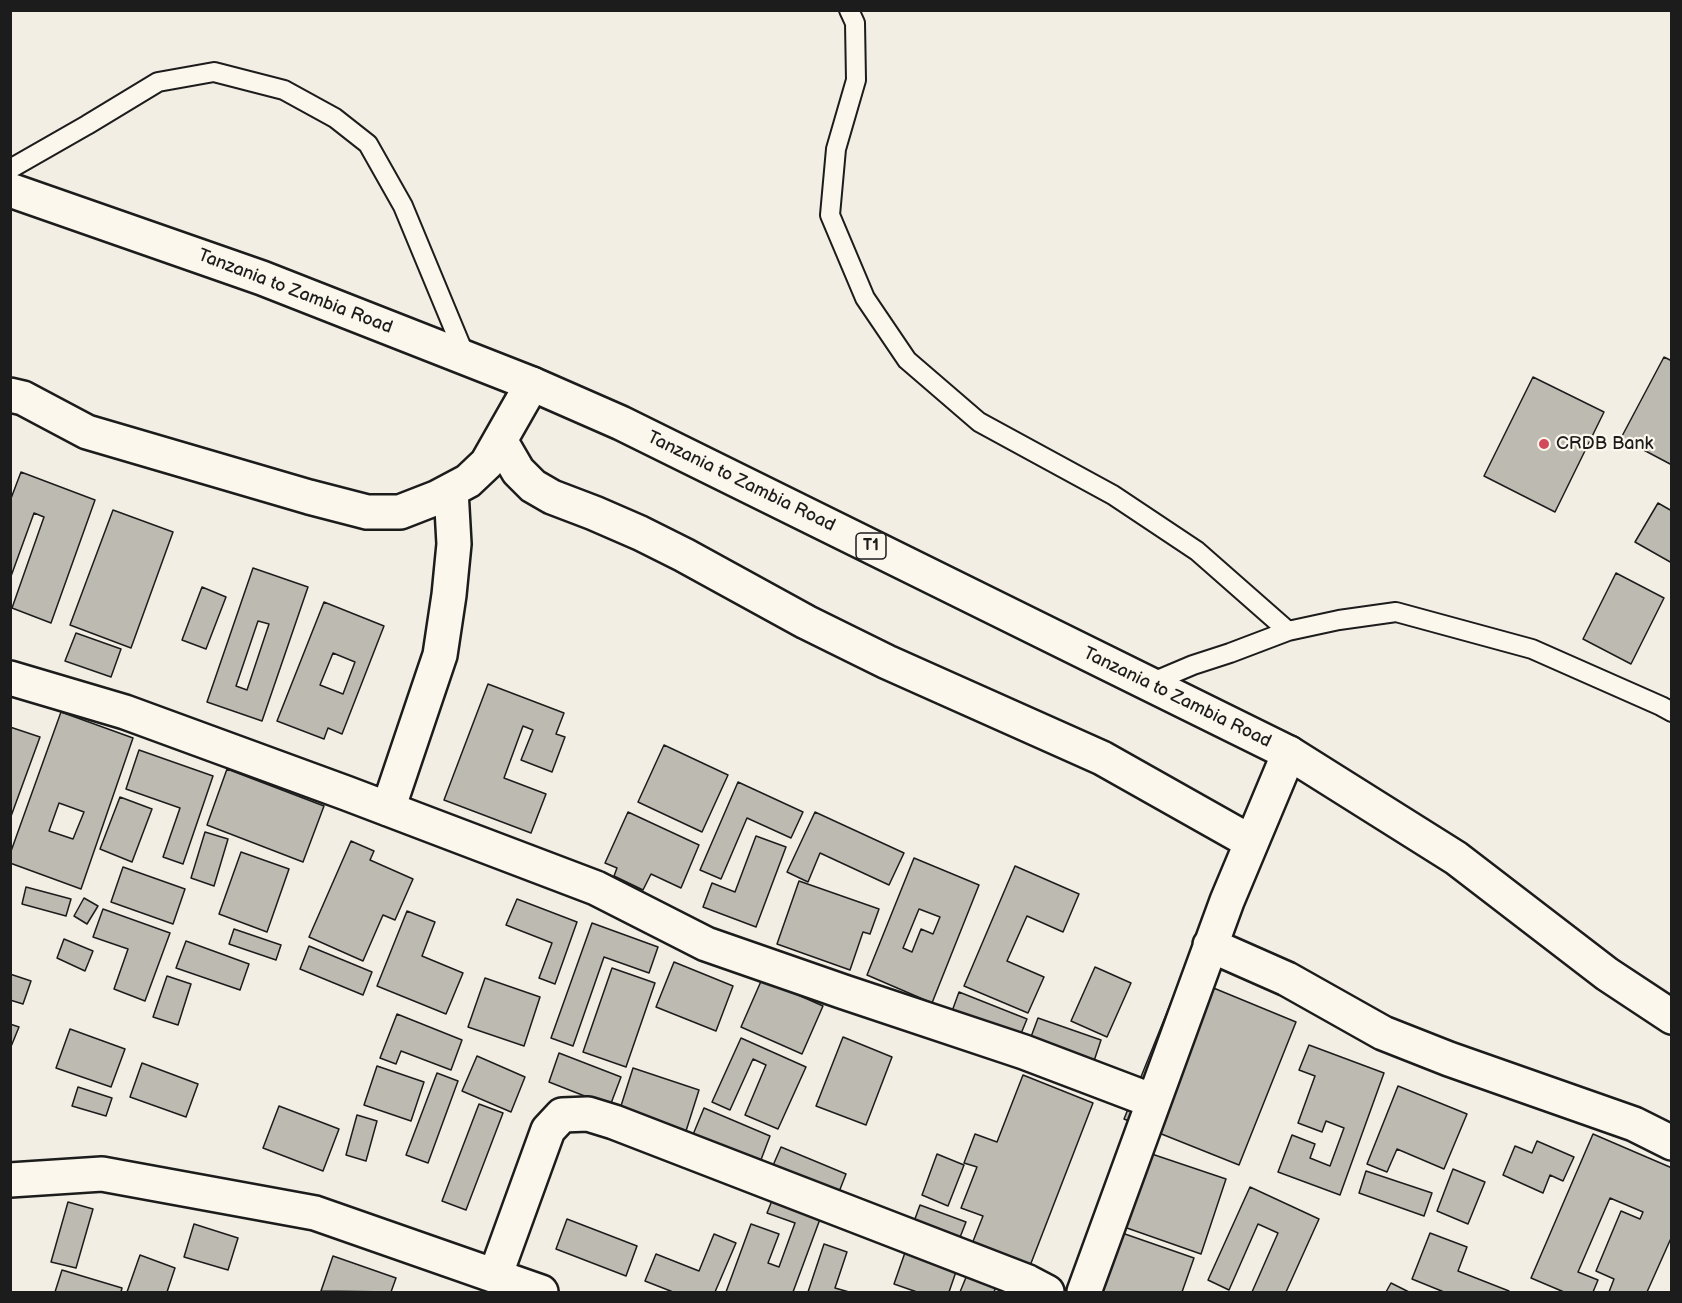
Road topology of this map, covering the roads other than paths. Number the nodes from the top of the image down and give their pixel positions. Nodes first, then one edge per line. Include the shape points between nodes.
1 (849, 10) edge
2 (10, 169) edge
3 (10, 190) edge
4 (466, 358) junction
5 (532, 384) junction
6 (10, 395) edge
7 (500, 440) junction
8 (451, 490) junction
9 (1288, 631) junction
10 (10, 678) edge
11 (1148, 684) junction
12 (1671, 712) edge
13 (1288, 753) junction
14 (388, 809) junction
15 (1251, 842) junction
16 (1210, 945) junction
17 (1671, 1017) edge
18 (1153, 1101) junction
19 (1671, 1143) edge
20 (10, 1180) edge
21 (495, 1276) junction
22 (541, 1293) edge
23 (1047, 1293) edge
24 (1084, 1293) edge

1 - 9 lane via 855,23 856,80 836,149 830,215 866,298 907,360 979,422 1113,495 1197,552
2 - 4 lane via 158,82 214,72 284,90 335,118 368,144 403,206
3 - 4 main road, Tanzania to Zambia Road / T1 via 262,278
4 - 5 main road, Tanzania to Zambia Road / T1
5 - 7 main road
5 - 11 main road, Tanzania to Zambia Road / T1 via 621,423
6 - 8 main road via 24,398 87,432 367,512 400,512
7 - 8 main road via 487,463
7 - 15 main road via 518,471 532,486 552,498 640,533 887,662 1102,758
8 - 14 main road via 454,544 440,655
9 - 11 lane
9 - 12 lane via 1396,612 1532,649
10 - 14 main road via 125,712
11 - 13 main road, Tanzania to Zambia Road / T1
13 - 15 main road
13 - 17 main road, Tanzania to Zambia Road / T1 via 1456,858 1607,974
14 - 18 main road via 596,888 706,944 1024,1052
15 - 16 main road
16 - 18 main road
16 - 19 main road via 1287,979 1383,1033 1634,1124
18 - 24 main road
20 - 21 main road via 102,1174 315,1213
21 - 22 main road
21 - 23 main road via 548,1130 562,1115 588,1114 1028,1282

